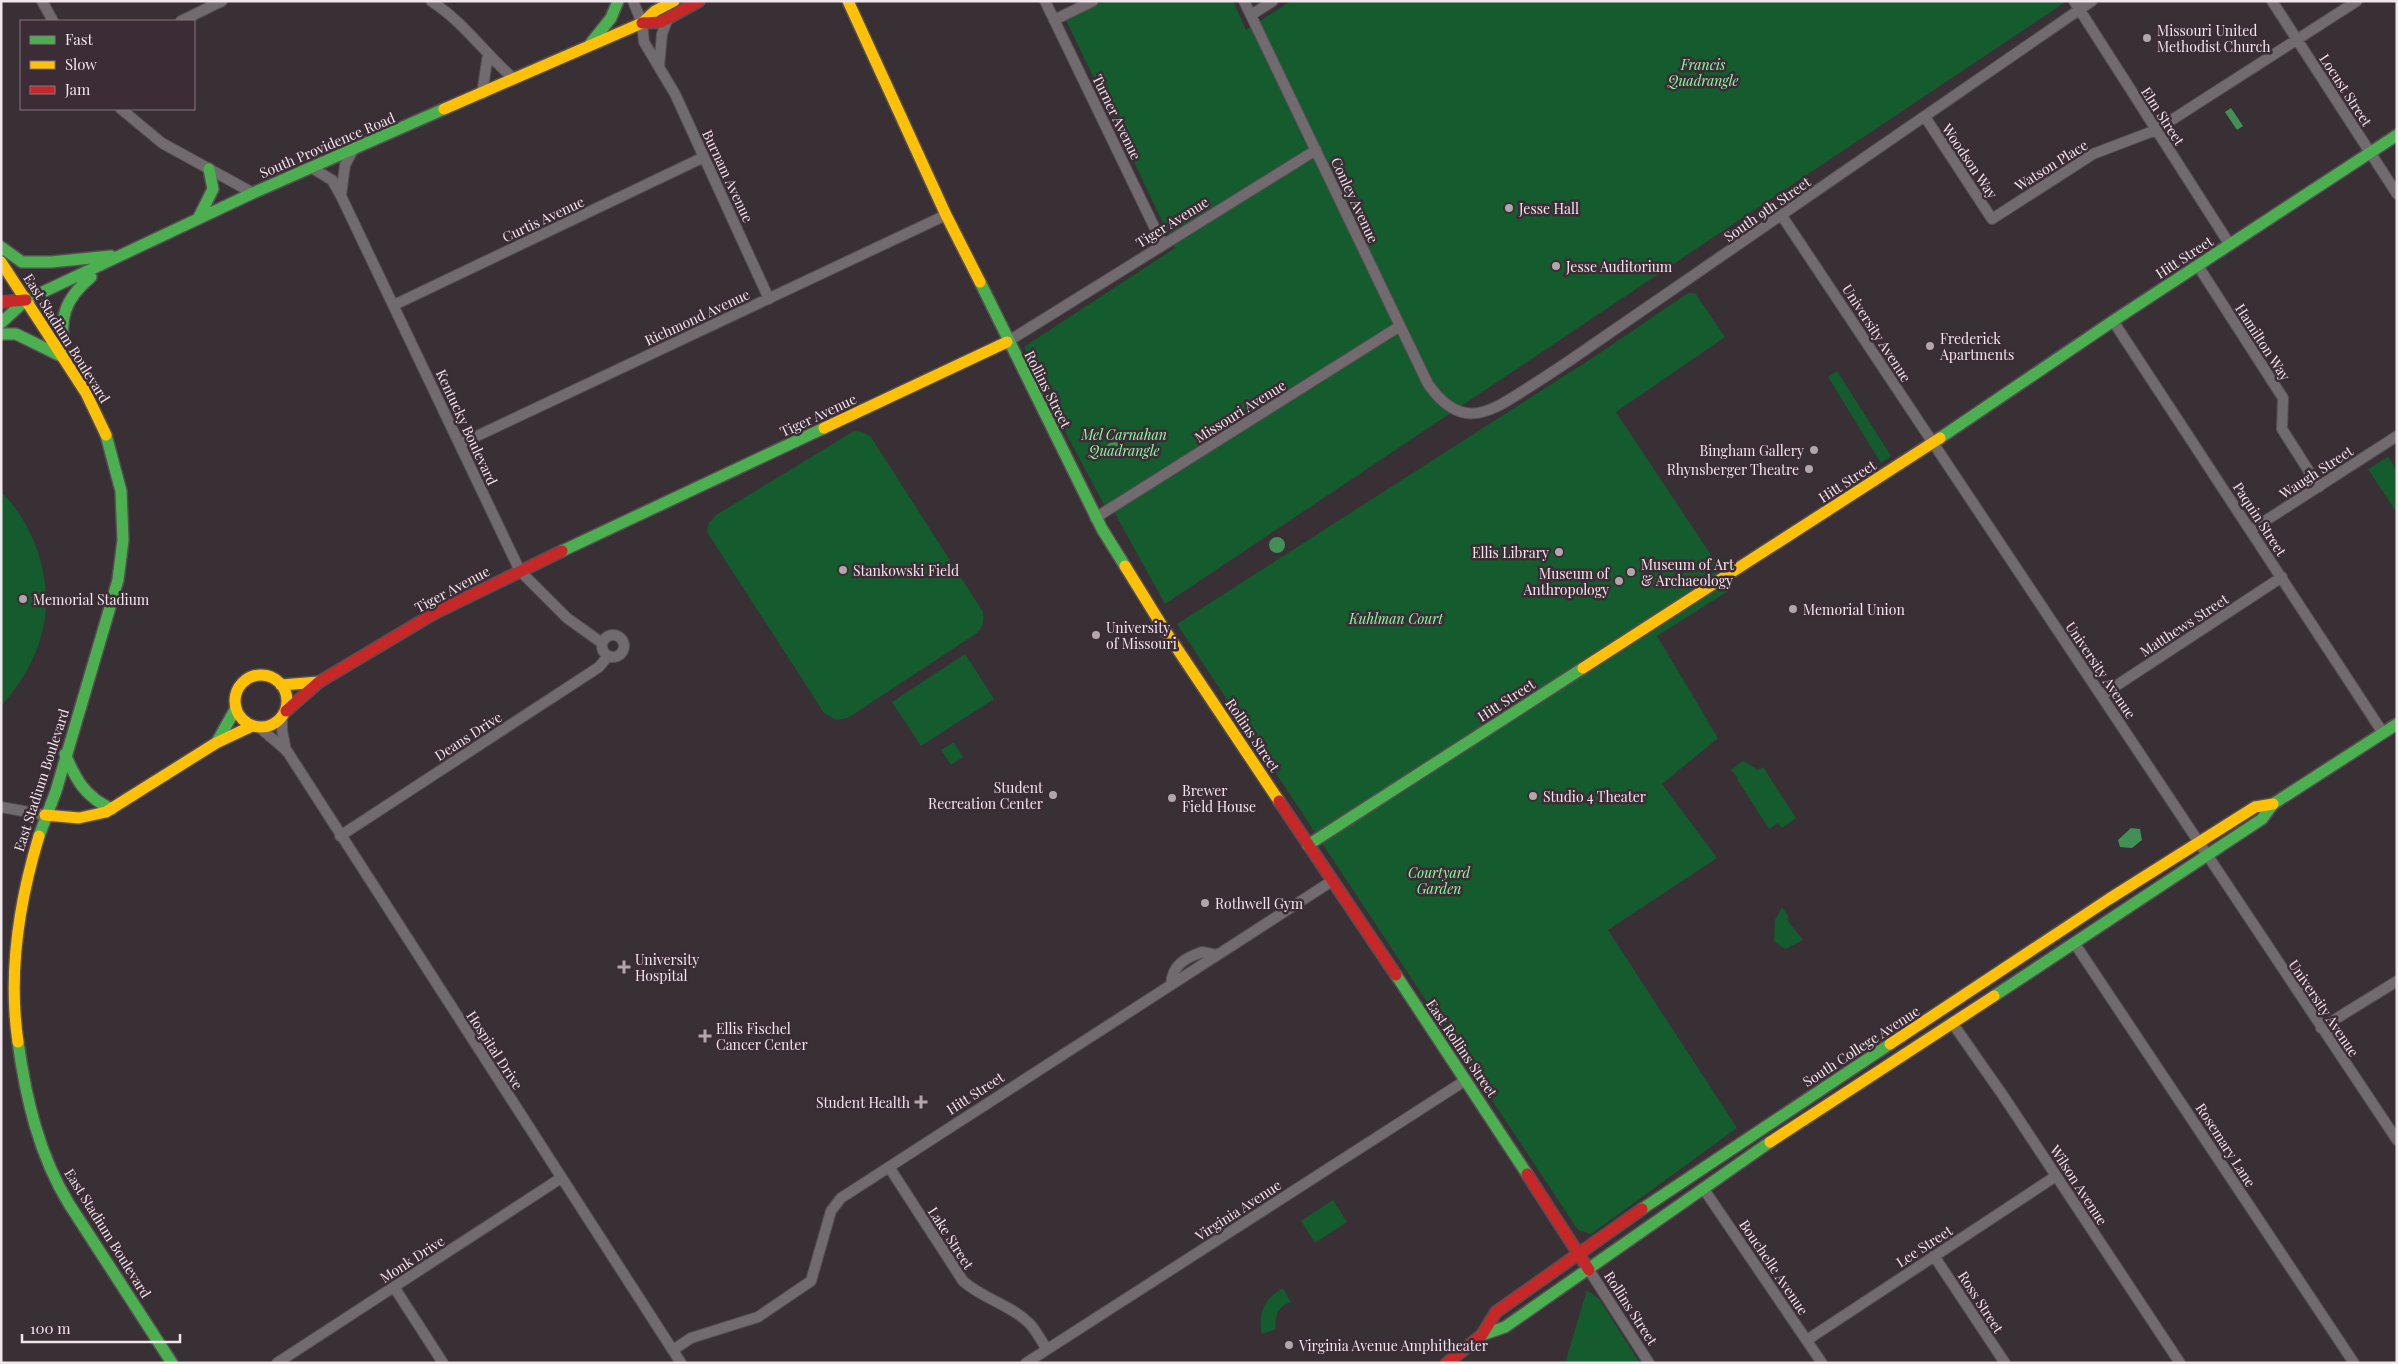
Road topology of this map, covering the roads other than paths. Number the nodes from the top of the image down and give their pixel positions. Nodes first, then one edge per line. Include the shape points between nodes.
1 (42, 1) edge
2 (222, 1) edge
3 (431, 1) edge
4 (618, 1) edge
5 (633, 1) edge
6 (674, 1) edge
7 (699, 1) edge
8 (848, 1) edge
9 (1045, 1) edge
10 (1093, 1) edge
11 (1244, 1) edge
12 (1273, 1) edge
13 (2092, 1) edge
14 (2272, 1) edge
15 (2358, 1) edge
16 (2076, 6) edge
17 (1251, 15) junction
18 (668, 18) junction
19 (52, 20) edge
20 (183, 20) edge
21 (1054, 20) junction
22 (642, 23) junction
23 (2297, 41) junction
24 (588, 47) junction
25 (488, 54) junction
26 (659, 67) junction
27 (514, 79) junction
28 (482, 94) junction
29 (122, 110) edge
30 (1925, 118) junction
31 (2156, 130) junction
32 (2397, 135) edge
33 (353, 150) junction
34 (1316, 150) junction
35 (2370, 153) junction
36 (704, 157) junction
37 (312, 168) junction
38 (209, 169) junction
39 (253, 193) junction
40 (2397, 194) edge
41 (341, 196) junction
42 (946, 215) junction
43 (1782, 216) junction
44 (198, 219) junction
45 (1992, 219) joint
46 (1163, 245) junction
47 (2230, 245) junction
48 (1, 247) edge
49 (120, 256) junction
50 (1, 262) edge
51 (2198, 266) junction
52 (769, 299) junction
53 (26, 300) junction
54 (1, 302) edge
55 (394, 305) junction
56 (2113, 321) junction
57 (1, 323) edge
58 (1400, 326) junction
59 (1, 334) edge
60 (1007, 342) junction
61 (63, 357) junction
62 (1448, 406) joint
63 (2397, 436) edge
64 (1933, 443) junction
65 (460, 444) junction
66 (2319, 487) junction
67 (1095, 518) junction
68 (2251, 530) junction
69 (520, 571) junction
70 (2282, 577) junction
71 (602, 643) junction
72 (608, 656) junction
73 (318, 682) junction
74 (282, 685) junction
75 (2102, 695) junction
76 (236, 708) junction
77 (284, 714) junction
78 (2397, 724) edge
79 (256, 727) junction
80 (2383, 733) junction
81 (216, 743) junction
82 (287, 752) junction
83 (66, 754) junction
84 (2273, 804) junction
85 (1, 807) edge
86 (112, 809) junction
87 (45, 815) junction
88 (340, 836) junction
89 (2198, 842) junction
90 (1308, 845) junction
91 (2207, 856) junction
92 (1332, 881) junction
93 (2075, 944) junction
94 (2397, 980) edge
95 (1953, 1024) junction
96 (2321, 1028) junction
97 (1466, 1080) junction
98 (2393, 1127) edge
99 (2397, 1140) edge
100 (889, 1166) junction
101 (2056, 1176) junction
102 (561, 1178) junction
103 (1703, 1188) junction
104 (1578, 1254) junction
105 (1934, 1256) junction
106 (1589, 1270) junction
107 (394, 1287) junction
108 (1482, 1335) junction
109 (1807, 1340) junction
110 (1047, 1349) junction
111 (673, 1350) junction
112 (172, 1363) edge
113 (277, 1363) edge
114 (443, 1363) edge
115 (681, 1363) edge
116 (1026, 1363) edge
117 (1447, 1363) edge
118 (1649, 1363) edge
119 (1822, 1363) edge
120 (2004, 1363) edge
121 (2180, 1363) edge
122 (2354, 1363) edge

1 - 19 street
2 - 20 street
3 - 25 street via 470,32
4 - 24 main road via 606,26
5 - 22 street, Burnam Avenue
6 - 22 main road, South Providence Road via 655,11
7 - 18 main road, South Providence Road
8 - 42 main road, Rollins Street
9 - 21 street, Turner Avenue
10 - 21 street
11 - 17 street, Conley Avenue
12 - 17 street
13 - 16 street, South 9th Street
14 - 23 street, Locust Street
15 - 23 street, Watson Place
16 - 30 street, South 9th Street
16 - 31 street, Elm Street
17 - 34 street, Conley Avenue
18 - 22 main road, South Providence Road via 661,22
18 - 26 street via 662,34
21 - 46 street, Turner Avenue
22 - 24 main road, South Providence Road
22 - 26 street, Burnam Avenue via 644,42
23 - 31 street, Watson Place
23 - 35 street, Locust Street
24 - 27 main road, South Providence Road
25 - 27 street
25 - 28 street
26 - 36 street, Burnam Avenue
27 - 28 main road, South Providence Road
28 - 33 main road, South Providence Road
29 - 38 street via 162,143
30 - 43 street, South 9th Street
30 - 45 street, Woodson Way
31 - 45 street, Watson Place via 2094,154
31 - 47 street, Elm Street
32 - 35 main road, Hitt Street
33 - 37 main road, South Providence Road
33 - 41 street via 344,171
34 - 46 street, Tiger Avenue
34 - 58 street, Conley Avenue
35 - 40 street, Locust Street
35 - 47 main road, Hitt Street
36 - 52 street, Burnam Avenue
36 - 55 street, Curtis Avenue
37 - 39 main road, South Providence Road
37 - 41 street, Kentucky Boulevard via 332,180
38 - 39 street
38 - 44 main road via 213,189
39 - 44 main road, South Providence Road
41 - 55 street, Kentucky Boulevard
42 - 52 street, Richmond Avenue
42 - 60 main road, Rollins Street
43 - 62 street, South 9th Street via 1498,408 1484,413 1465,413
43 - 64 street, University Avenue
44 - 49 main road, South Providence Road
46 - 60 street, Tiger Avenue
47 - 51 main road, Hitt Street
48 - 49 main road via 22,262
49 - 53 main road, South Providence Road
49 - 61 main road via 75,289 66,301 62,312
50 - 53 main road, East Stadium Boulevard
51 - 56 main road, Hitt Street
51 - 66 street, Hamilton Way via 2283,398 2282,429
52 - 65 street, Richmond Avenue
53 - 54 main road, South Providence Road
53 - 57 main road, South Providence Road
53 - 61 main road, East Stadium Boulevard
55 - 65 street, Kentucky Boulevard
56 - 64 main road, Hitt Street
56 - 68 street, Paquin Street
58 - 62 street, Conley Avenue via 1428,384
58 - 67 street, Missouri Avenue
59 - 61 main road via 16,334
60 - 67 main road, Rollins Street
60 - 69 main road, Tiger Avenue
61 - 83 main road, East Stadium Boulevard via 86,394 110,444 121,491 123,525 118,580
63 - 66 street, Waugh Street
64 - 75 street, University Avenue
64 - 90 main road, Hitt Street
65 - 69 street, Kentucky Boulevard
66 - 68 street, Waugh Street
67 - 90 main road, Rollins Street via 1164,630
68 - 70 street, Paquin Street
69 - 71 street, Kentucky Boulevard via 567,618
69 - 73 main road, Tiger Avenue via 435,613
70 - 75 street, Matthews Street
70 - 80 street, Paquin Street
71 - 72 street via 603,652
71 - 72 street via 613,635 624,642 620,656
72 - 88 street, Deans Drive via 599,667
73 - 74 main road, Tiger Avenue
73 - 77 main road, Tiger Avenue
74 - 76 main road via 266,675 248,678 237,692
74 - 77 main road via 286,692
75 - 89 street, University Avenue
76 - 79 main road via 245,722
76 - 81 main road
77 - 79 main road via 268,727
77 - 82 street, Hospital Drive via 282,730
78 - 80 main road, South College Avenue
79 - 81 main road
79 - 82 street, Hospital Drive
80 - 84 main road, South College Avenue
81 - 86 main road
82 - 88 street, Hospital Drive
83 - 86 main road via 82,791 97,803
83 - 87 main road, East Stadium Boulevard via 56,791
84 - 89 main road, South College Avenue via 2255,807
84 - 91 main road, South College Avenue via 2262,819
85 - 87 street
86 - 87 main road via 92,817
87 - 112 main road, East Stadium Boulevard via 24,889 14,971 16,1036 27,1099 58,1184
88 - 102 street, Hospital Drive
89 - 91 street, University Avenue
89 - 104 main road, South College Avenue
90 - 92 main road, East Rollins Street
91 - 93 main road, South College Avenue
91 - 96 street, University Avenue
92 - 97 main road, East Rollins Street
92 - 100 street, Hitt Street
93 - 95 main road, South College Avenue
93 - 122 street, Rosemary Lane
94 - 96 street
95 - 101 street, Wilson Avenue
95 - 103 main road, South College Avenue
96 - 98 street, University Avenue
97 - 104 main road, East Rollins Street
97 - 110 street, Virginia Avenue
98 - 99 street, University Avenue
100 - 110 street, Lake Street via 963,1281 976,1293 1019,1315 1030,1324
100 - 111 street, Hitt Street via 835,1204 811,1281 758,1317 691,1338
101 - 105 street, Lee Street
101 - 121 street, Wilson Avenue
102 - 107 street, Monk Drive
102 - 111 street, Hospital Drive
103 - 106 main road, South College Avenue
103 - 109 street, Bouchelle Avenue
104 - 106 main road, East Rollins Street
104 - 108 main road, South College Avenue via 1496,1312
105 - 109 street, Lee Street
105 - 120 street, Ross Street
106 - 108 main road, South College Avenue via 1505,1328
106 - 118 street, Rollins Street
107 - 113 street, Monk Drive
107 - 114 street
108 - 117 main road, South College Avenue
109 - 119 street, Bouchelle Avenue
110 - 116 street, Virginia Avenue
111 - 115 street, Hospital Drive

